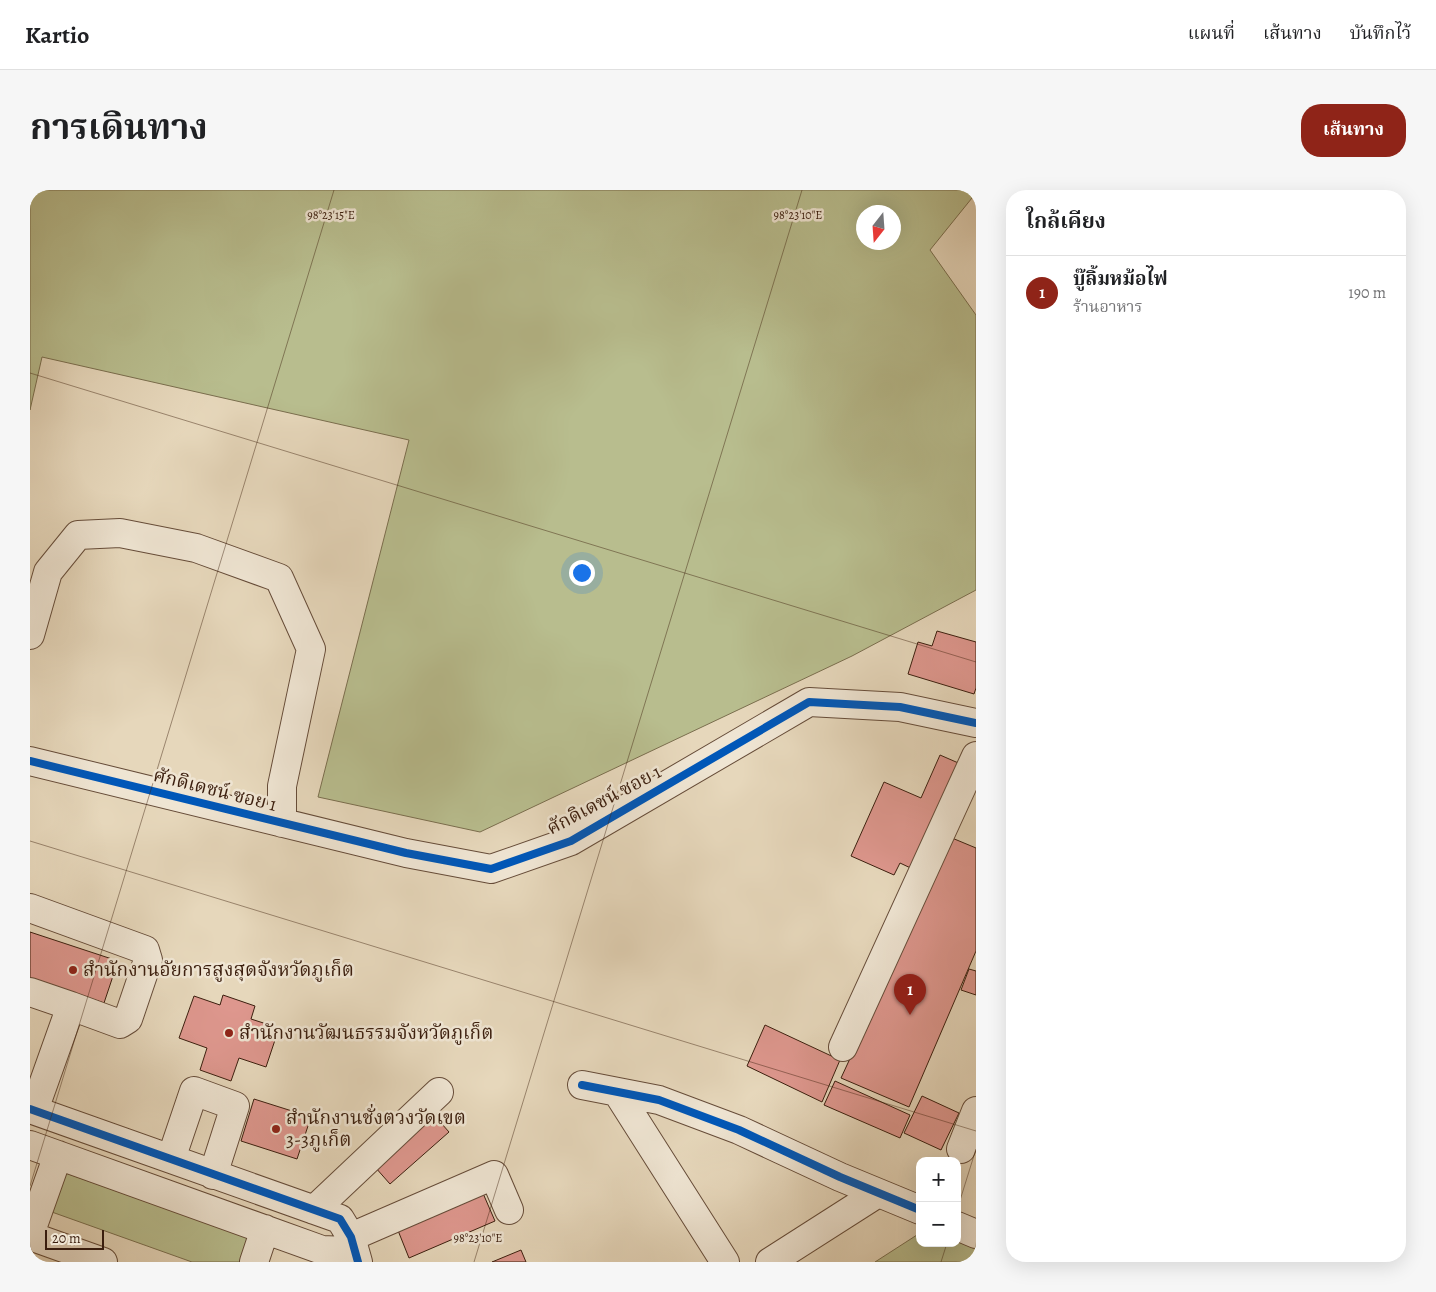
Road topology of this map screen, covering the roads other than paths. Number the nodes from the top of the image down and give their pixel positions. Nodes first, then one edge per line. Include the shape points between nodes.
1 (30, 635) edge
2 (976, 723) edge
3 (976, 756) edge
4 (30, 761) edge
5 (282, 823) junction
6 (30, 908) edge
7 (30, 992) edge
8 (71, 1006) junction
9 (843, 1047) dead end
10 (582, 1085) dead end
11 (439, 1092) dead end
12 (617, 1092) junction
13 (32, 1109) edge
14 (976, 1111) edge
15 (125, 1143) junction
16 (30, 1144) edge
17 (961, 1149) dead end
18 (58, 1155) junction
19 (171, 1159) junction
20 (113, 1174) junction
21 (213, 1175) junction
22 (266, 1193) junction
23 (878, 1193) junction
24 (916, 1208) edge
25 (314, 1210) junction
26 (509, 1210) dead end
27 (260, 1228) junction
28 (961, 1228) edge
29 (976, 1234) edge
30 (30, 1235) edge
31 (354, 1248) edge
32 (103, 1262) edge
33 (254, 1262) edge
34 (725, 1262) edge
35 (770, 1262) edge

1 - 5 street via 48,572 78,535 120,533 196,548 278,578 311,649 282,786
2 - 5 street, ศักดิเดชน์ ซอย 1 via 900,707 809,702 570,841 491,869 406,853
3 - 9 street
4 - 5 street, ศักดิเดชน์ ซอย 1
6 - 8 street via 146,950 148,960 128,1019 120,1024
7 - 8 street
8 - 13 street
10 - 12 street
11 - 25 street
12 - 23 street via 659,1100 739,1130
12 - 34 street
13 - 15 street
14 - 17 street
15 - 19 street
15 - 20 street
16 - 18 street
18 - 20 street
18 - 30 street
19 - 21 street
19 - 21 street via 194,1091 236,1106
20 - 27 street
21 - 22 street
22 - 25 street
22 - 27 street
23 - 24 street
23 - 35 street
25 - 31 street via 340,1219
26 - 31 street via 494,1176
27 - 31 street via 322,1250 347,1251
27 - 33 street
28 - 29 street
30 - 32 street

